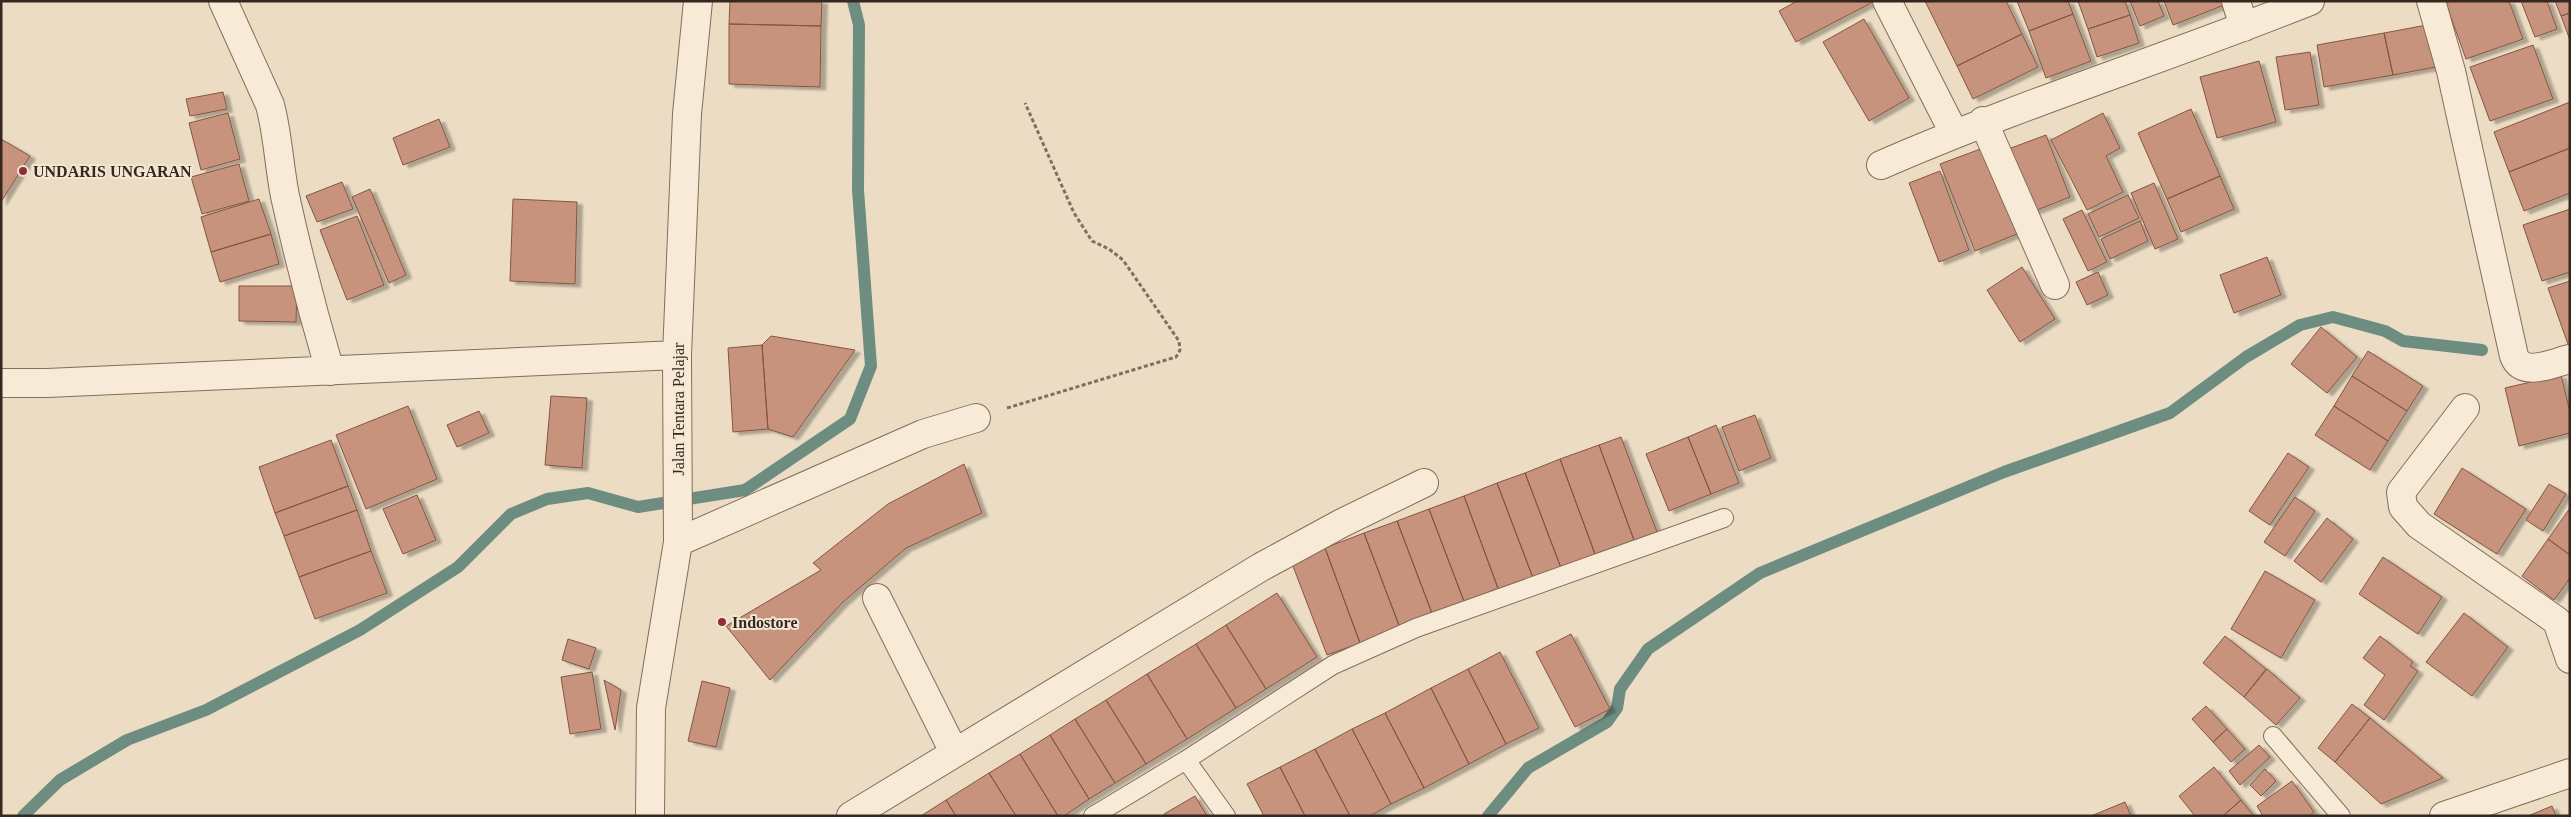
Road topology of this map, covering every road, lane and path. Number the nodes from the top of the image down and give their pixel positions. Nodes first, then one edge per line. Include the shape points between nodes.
1 (223, 1) edge
2 (698, 1) edge
3 (1887, 1) edge
4 (2236, 1) edge
5 (2310, 1) edge
6 (2431, 1) edge
7 (2244, 27) junction
8 (1025, 103) dead end
9 (1984, 121) junction
10 (1954, 133) junction
11 (1881, 165) dead end
12 (2055, 285) dead end
13 (677, 355) junction
14 (2570, 360) edge
15 (330, 371) junction
16 (1, 383) edge
17 (2465, 408) dead end
18 (976, 418) joint
19 (1424, 483) dead end
20 (1724, 518) dead end
21 (678, 529) junction
22 (877, 598) dead end
23 (2563, 613) edge
24 (2570, 659) edge
25 (2273, 736) dead end
26 (954, 752) junction
27 (1186, 760) junction
28 (2570, 773) edge
29 (650, 816) edge
30 (852, 816) edge
31 (1092, 816) edge
32 (1226, 816) edge
33 (2341, 816) edge
34 (2444, 816) edge

1 - 15 street via 270,105 302,274
2 - 13 street, Jalan Tentara Pelajar via 687,114
3 - 10 street
4 - 7 street
5 - 7 street
6 - 14 street via 2452,71 2514,356 2520,366 2528,369
7 - 9 street
8 - 18 path via 1074,213 1092,242 1123,260 1179,341 1180,350 1176,357
9 - 10 street
9 - 12 street
10 - 11 street
13 - 15 street
13 - 21 street, Jalan Tentara Pelajar
15 - 16 street
17 - 23 street via 2401,492 2403,507 2419,525
18 - 21 street via 923,434
19 - 26 street via 1261,567
20 - 27 lane via 1416,628 1333,664
21 - 29 street, Jalan Tentara Pelajar via 651,708
22 - 26 street
23 - 24 street
25 - 33 lane
26 - 30 street
27 - 31 lane
27 - 32 lane
28 - 34 street

